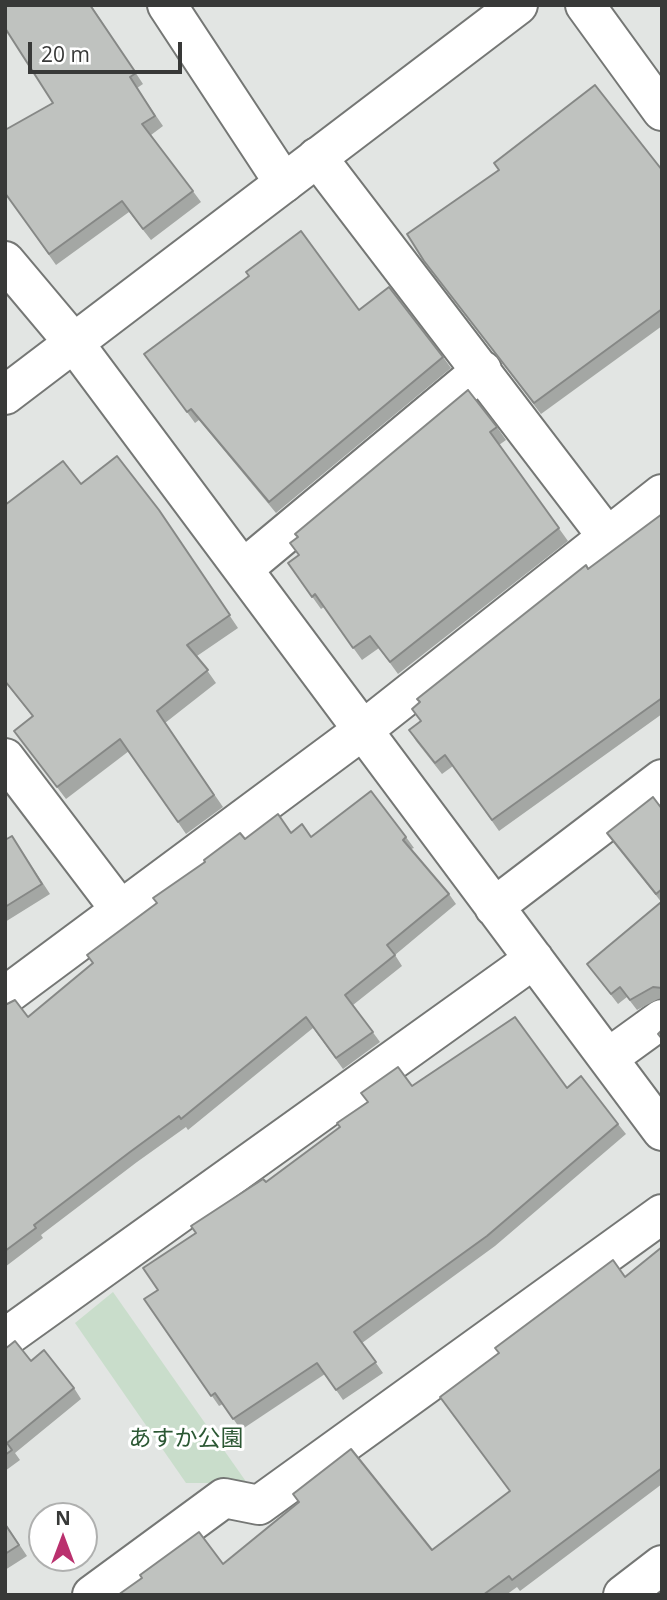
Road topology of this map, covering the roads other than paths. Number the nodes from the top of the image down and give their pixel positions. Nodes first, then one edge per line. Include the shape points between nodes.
1 (167, 5) edge
2 (518, 5) edge
3 (585, 5) edge
4 (662, 111) edge
5 (317, 157) junction
6 (284, 183) junction
7 (5, 261) edge
8 (74, 343) junction
9 (482, 370) junction
10 (5, 395) edge
11 (662, 494) edge
12 (606, 535) junction
13 (243, 569) junction
14 (363, 730) junction
15 (5, 758) edge
16 (662, 779) edge
17 (494, 907) junction
18 (120, 908) junction
19 (534, 959) junction
20 (5, 996) edge
21 (662, 1019) edge
22 (608, 1058) junction
23 (662, 1131) edge
24 (662, 1214) edge
25 (5, 1338) edge
26 (662, 1565) edge
27 (92, 1595) edge
28 (623, 1595) edge

1 - 6 street
2 - 5 street
3 - 4 street
5 - 6 street
5 - 9 street
6 - 8 street
7 - 8 street
8 - 10 street
8 - 13 street
9 - 12 street
9 - 13 street
11 - 12 street
12 - 14 street
13 - 14 street
14 - 17 street
14 - 18 street
15 - 18 street
16 - 17 street
17 - 19 street
18 - 20 street
19 - 22 street
19 - 25 street
21 - 22 street
22 - 23 street
24 - 27 street via 259,1505 224,1498
26 - 28 street

